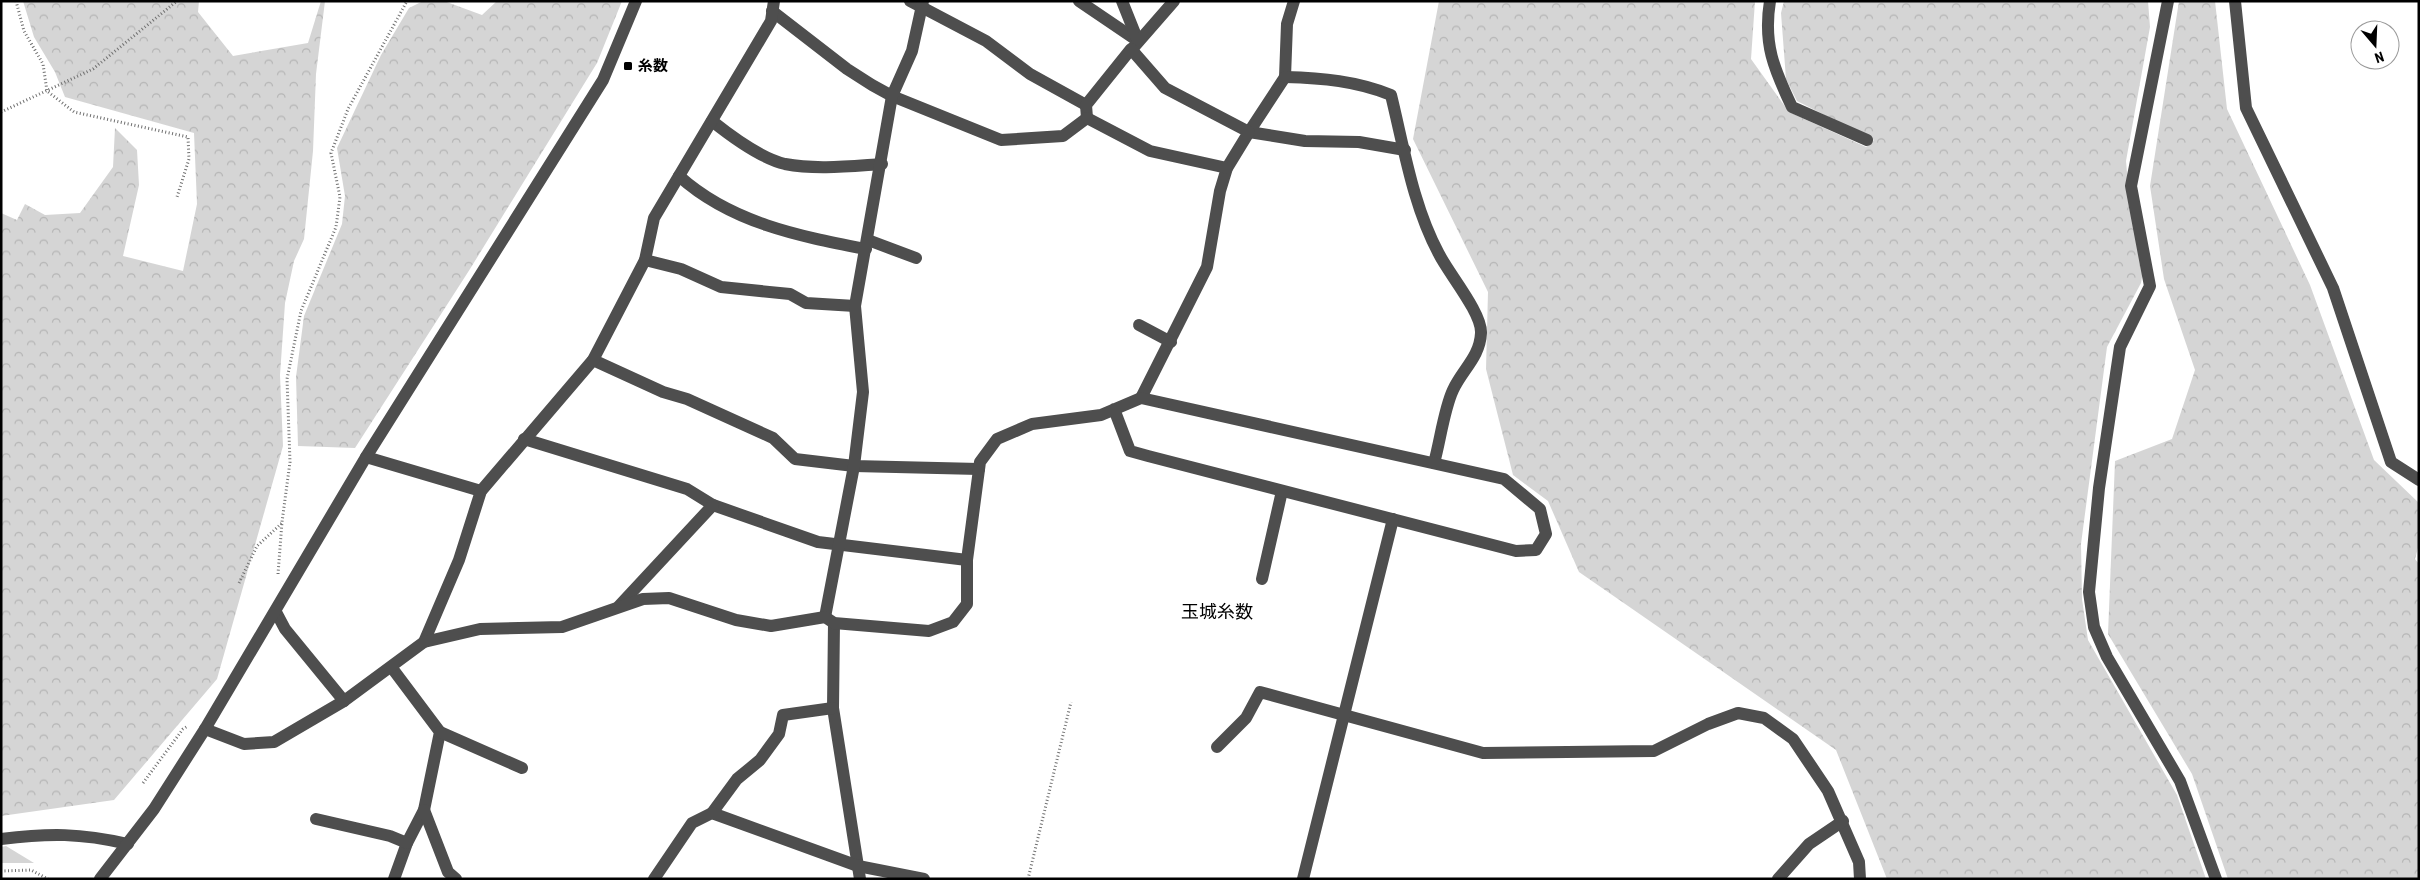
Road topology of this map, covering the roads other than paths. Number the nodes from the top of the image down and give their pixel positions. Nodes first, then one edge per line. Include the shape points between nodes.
1 (636, 1) edge
2 (1079, 1) edge
3 (1122, 1) edge
4 (1174, 1) edge
5 (1294, 1) edge
6 (1770, 1) edge
7 (2168, 1) edge
8 (2235, 1) edge
9 (918, 3) edge
10 (773, 6) edge
11 (1135, 45) junction
12 (1285, 76) junction
13 (892, 96) junction
14 (1086, 105) junction
15 (1087, 118) junction
16 (712, 121) junction
17 (1249, 132) junction
18 (1867, 140) dead end
19 (1405, 150) junction
20 (882, 164) junction
21 (1227, 168) junction
22 (679, 176) junction
23 (867, 245) junction
24 (916, 258) dead end
25 (645, 260) junction
26 (855, 306) junction
27 (1138, 325) dead end
28 (1171, 342) junction
29 (593, 360) junction
30 (1141, 398) junction
31 (1114, 410) junction
32 (524, 439) junction
33 (366, 457) junction
34 (1434, 463) junction
35 (854, 466) junction
36 (979, 469) junction
37 (2419, 480) edge
38 (1282, 490) junction
39 (480, 492) junction
40 (714, 505) junction
41 (1393, 519) junction
42 (837, 545) junction
43 (967, 560) junction
44 (1262, 579) dead end
45 (619, 606) junction
46 (276, 612) junction
47 (829, 620) junction
48 (424, 642) junction
49 (392, 668) junction
50 (344, 701) junction
51 (833, 708) junction
52 (1345, 716) junction
53 (205, 729) junction
54 (440, 732) junction
55 (1217, 747) dead end
56 (522, 768) dead end
57 (424, 810) junction
58 (712, 813) junction
59 (316, 819) dead end
60 (1843, 821) junction
61 (1, 839) edge
62 (407, 843) junction
63 (128, 844) junction
64 (859, 872) edge
65 (100, 879) edge
66 (394, 879) edge
67 (456, 879) edge
68 (654, 879) edge
69 (924, 879) edge
70 (1303, 879) edge
71 (1778, 879) edge
72 (1860, 879) edge
73 (2216, 879) edge

1 - 33 street via 603,80
2 - 11 street
3 - 11 street
4 - 11 street
5 - 12 street via 1287,24
6 - 18 street via 1768,48 1792,107
7 - 73 street via 2131,186 2150,286 2120,348 2099,488 2089,592 2094,627 2180,781
8 - 37 street via 2246,108 2333,288 2391,462
9 - 13 street via 912,52
9 - 14 street via 986,41 1030,74
10 - 13 street via 847,70
10 - 16 street via 770,21
11 - 14 street
11 - 17 street via 1165,88
12 - 17 street
12 - 19 street via 1369,86 1391,95
13 - 15 street via 1001,140 1063,136
13 - 20 street
14 - 15 street
15 - 21 street via 1150,151
16 - 20 street via 738,142 784,164 830,167
16 - 22 street
17 - 19 street via 1305,141 1359,142
17 - 21 street
19 - 34 street via 1418,202 1438,253 1476,312 1481,332 1478,352 1452,390
20 - 23 street
21 - 28 street via 1207,267
22 - 23 street via 696,192 729,211 800,236
22 - 25 street via 654,218
23 - 24 street
23 - 26 street
25 - 26 street via 681,269 721,287 790,294 806,303
25 - 29 street
26 - 35 street via 863,392
27 - 28 street
28 - 30 street
29 - 32 street
29 - 35 street via 773,438 795,459
30 - 31 street
30 - 34 street
31 - 36 street via 1101,415 1032,424 997,439 980,462
31 - 38 street via 1130,451
32 - 39 street
32 - 40 street via 687,489
33 - 39 street
33 - 46 street
34 - 41 street via 1504,479 1540,509 1546,534 1536,550 1516,551
35 - 36 street
35 - 42 street
36 - 43 street
38 - 41 street
38 - 44 street
39 - 48 street via 460,560
40 - 42 street via 818,542
40 - 45 street
41 - 52 street
42 - 43 street
42 - 47 street
43 - 47 street via 967,604 953,622 929,631
45 - 47 street via 643,599 669,598 736,620 771,626
45 - 48 street via 562,627 480,629
46 - 50 street via 285,629
46 - 53 street
47 - 51 street
48 - 49 street
49 - 50 street
49 - 54 street
50 - 53 street via 274,742 244,744
51 - 58 street via 783,715 779,734 760,760 737,779
51 - 64 street
52 - 55 street via 1260,692 1246,718
52 - 60 street via 1483,753 1654,751 1738,713 1764,718 1792,739 1828,792
52 - 70 street
53 - 63 street
54 - 56 street
54 - 57 street
57 - 62 street
57 - 67 street via 448,872
58 - 64 street
58 - 68 street via 692,823
59 - 62 street
60 - 71 street via 1809,844
60 - 72 street via 1859,862
61 - 63 street via 69,833
62 - 66 street
63 - 65 street
64 - 69 street

